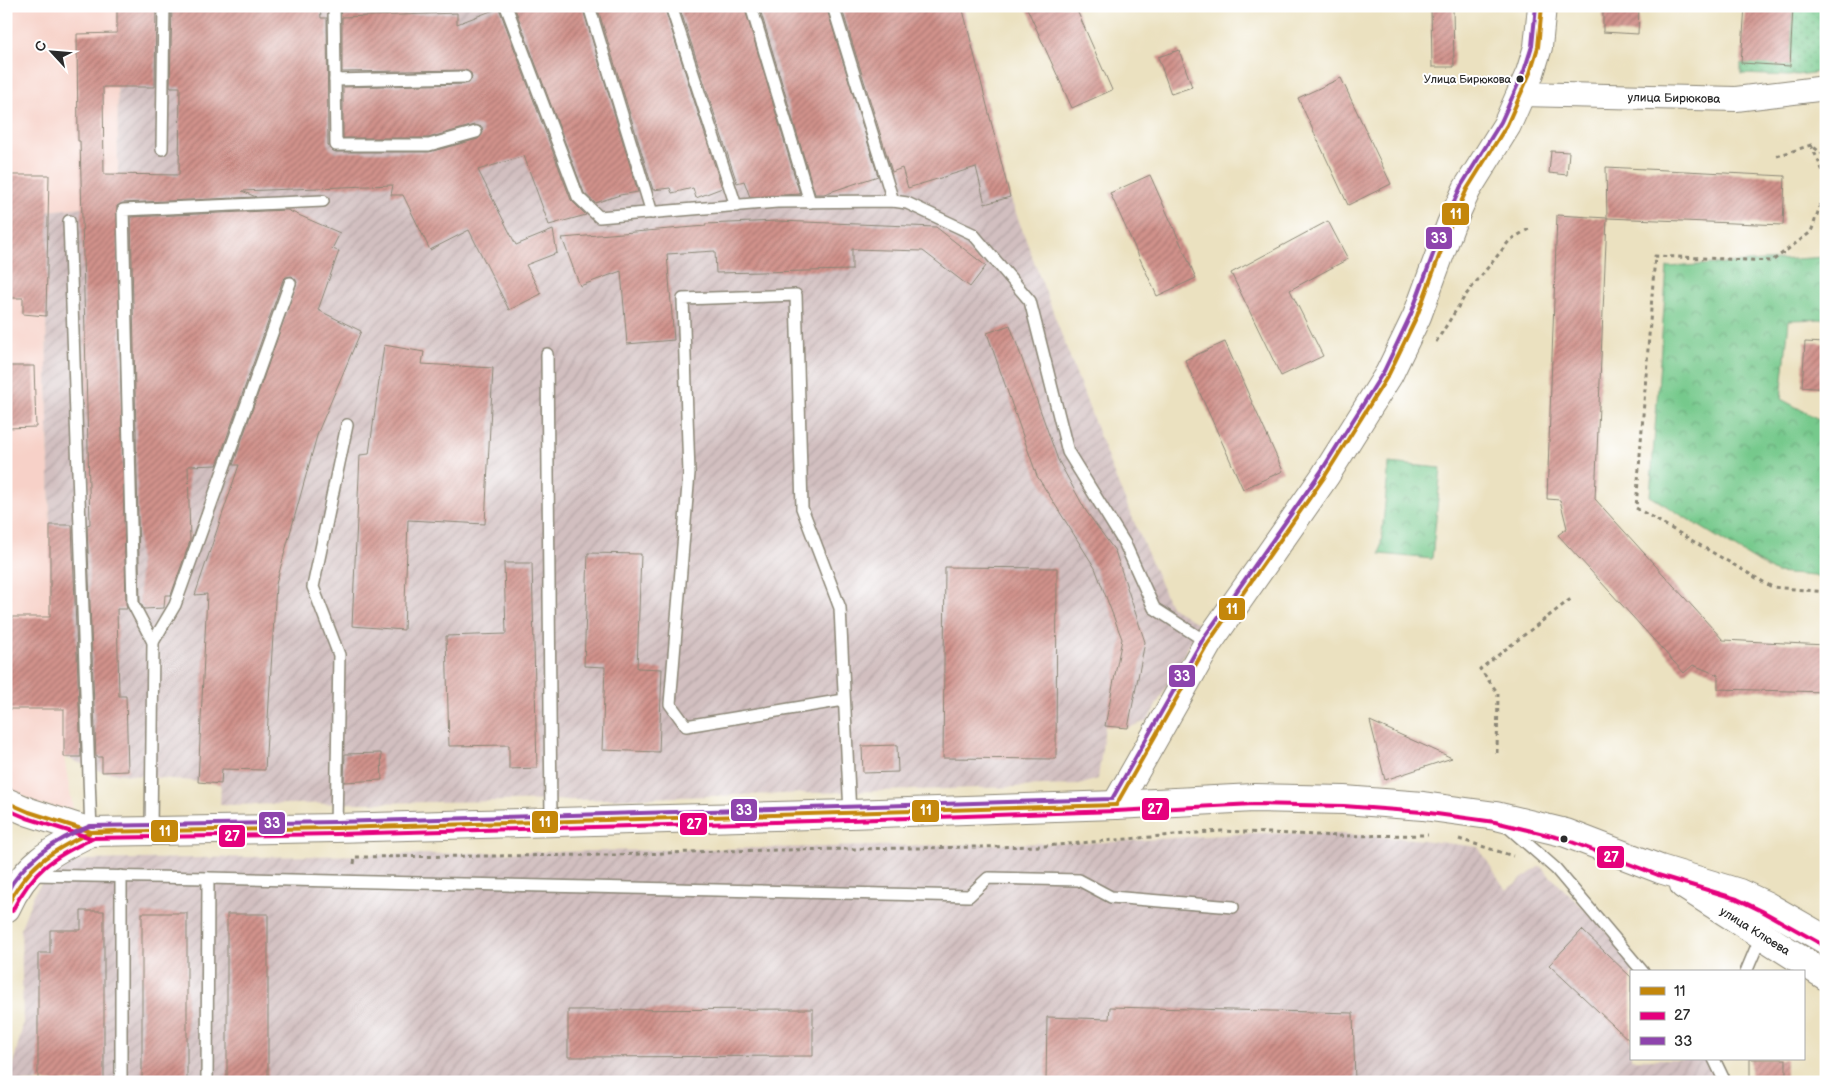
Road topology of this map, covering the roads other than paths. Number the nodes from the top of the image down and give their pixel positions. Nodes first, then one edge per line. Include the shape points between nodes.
1 (164, 6) edge
2 (334, 6) edge
3 (506, 6) edge
4 (590, 6) edge
5 (671, 6) edge
6 (751, 6) edge
7 (834, 6) edge
8 (1542, 6) edge
9 (465, 77) dead end
10 (335, 80) junction
11 (1826, 88) edge
12 (1521, 94) junction
13 (476, 132) dead end
14 (162, 149) dead end
15 (322, 201) dead end
16 (894, 201) junction
17 (810, 202) junction
18 (736, 206) junction
19 (652, 213) junction
20 (69, 221) dead end
21 (290, 283) dead end
22 (547, 354) dead end
23 (348, 425) dead end
24 (153, 642) junction
25 (1208, 642) junction
26 (844, 700) junction
27 (6, 802) edge
28 (1116, 805) junction
29 (850, 814) junction
30 (1496, 816) junction
31 (550, 822) junction
32 (336, 828) junction
33 (151, 831) junction
34 (91, 832) junction
35 (1660, 869) junction
36 (24, 876) junction
37 (121, 876) junction
38 (208, 878) junction
39 (1233, 907) dead end
40 (6, 908) edge
41 (1762, 934) junction
42 (1826, 940) edge
43 (1641, 970) edge
44 (1747, 970) edge
45 (1826, 976) edge
46 (1714, 1060) edge
47 (121, 1082) edge
48 (208, 1082) edge
49 (1724, 1082) edge

1 - 14 lane
2 - 10 lane
3 - 19 lane via 578,196 599,217
4 - 19 lane
5 - 18 lane
6 - 17 lane
7 - 16 lane
8 - 12 main road via 1538,47
9 - 10 lane
10 - 13 lane via 336,145 429,145
11 - 12 street, улица Бирюкова via 1736,99
12 - 25 main road via 1507,125 1467,189 1417,316 1389,374 1325,476
15 - 24 lane via 123,210 133,604
16 - 17 lane
16 - 25 lane via 907,203 973,234 1030,301 1068,452 1125,544 1154,608
17 - 18 lane
18 - 19 lane
20 - 34 lane
21 - 24 lane via 175,605
22 - 31 lane
23 - 32 lane via 313,587 339,655
24 - 33 lane
25 - 28 main road
26 - 26 lane via 840,608 802,508 796,295 683,299 689,473 670,704 686,726
26 - 29 lane
27 - 34 main road, улица Клюева
28 - 29 main road, улица Клюева
28 - 30 main road, улица Клюева via 1254,798 1344,800
29 - 31 main road, улица Клюева
30 - 35 main road, улица Клюева via 1566,833
30 - 43 lane via 1556,869
31 - 32 main road, улица Клюева
32 - 33 main road, улица Клюева
33 - 34 main road, улица Клюева
34 - 36 main road, улица Клюева via 38,861
35 - 41 main road, улица Клюева
35 - 42 main road, улица Клюева via 1739,893
36 - 37 lane
36 - 40 main road, улица Клюева
37 - 38 lane
37 - 47 lane
38 - 39 lane via 969,896 988,878 1079,880 1111,897
38 - 48 lane
41 - 44 lane
41 - 45 main road, улица Клюева
46 - 49 lane

